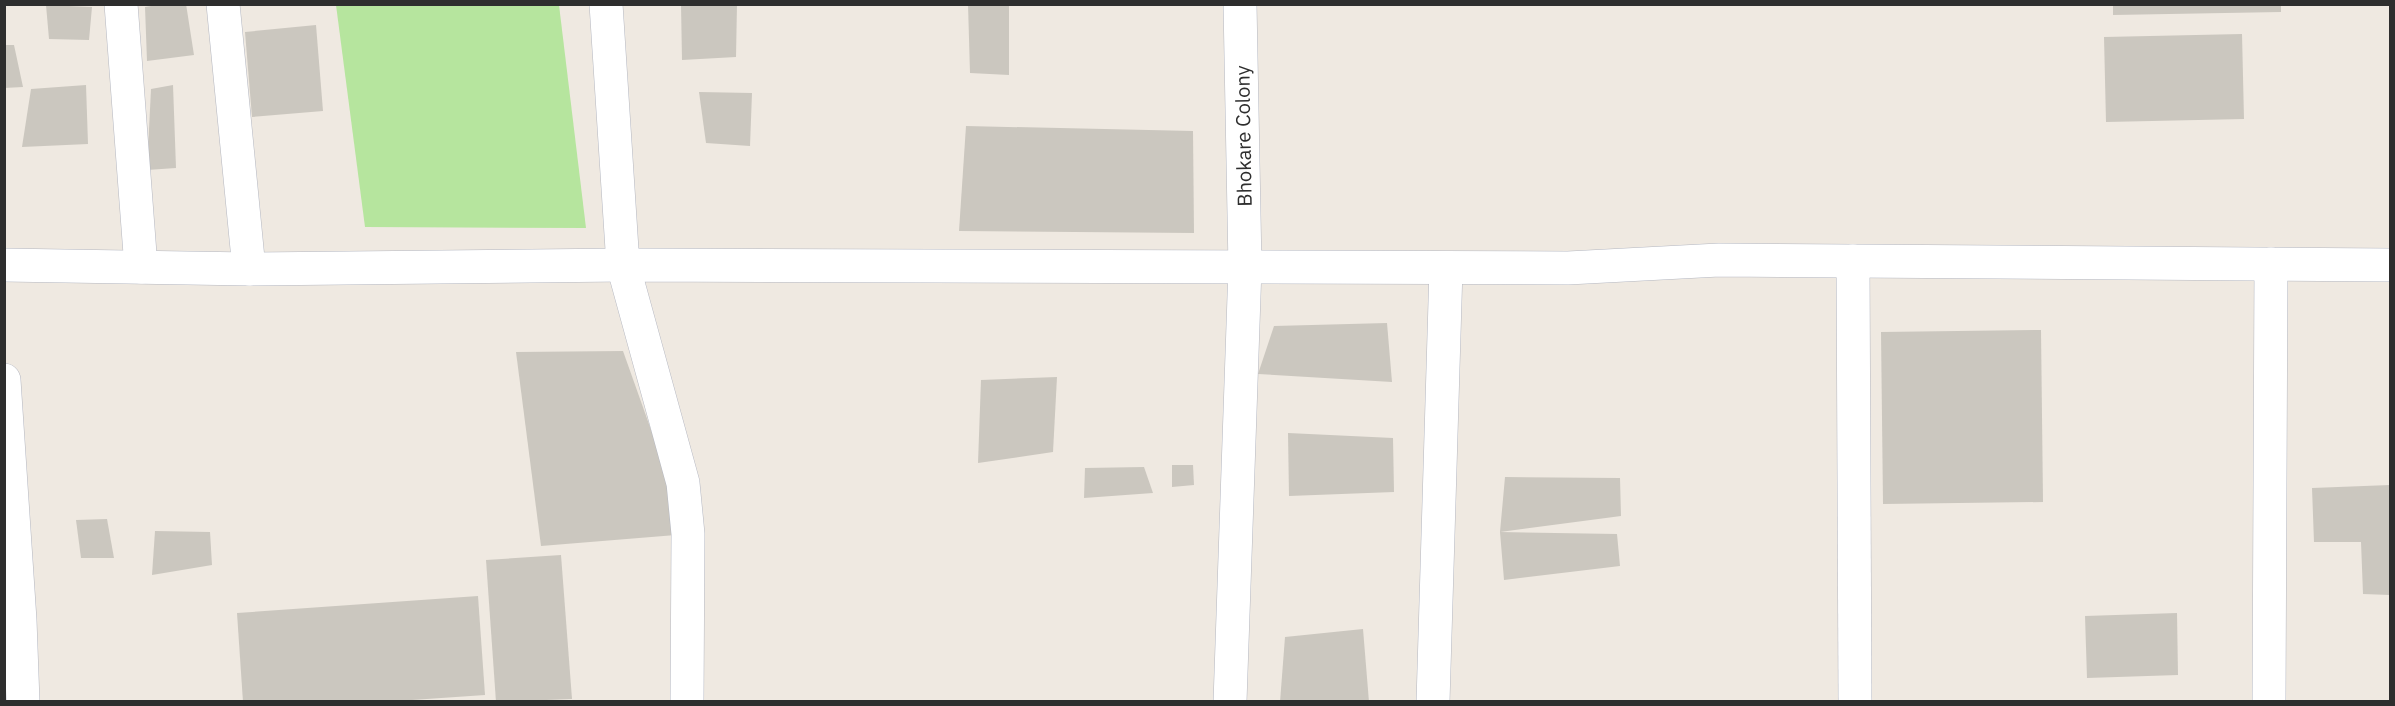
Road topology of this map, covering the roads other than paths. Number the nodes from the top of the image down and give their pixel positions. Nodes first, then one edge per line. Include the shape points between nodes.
1 (120, 4) edge
2 (223, 4) edge
3 (606, 4) edge
4 (1240, 4) edge
5 (1853, 261) junction
6 (2271, 264) junction
7 (4, 265) edge
8 (623, 265) junction
9 (2391, 265) edge
10 (141, 267) junction
11 (1245, 267) junction
12 (1446, 268) junction
13 (249, 269) junction
14 (4, 380) edge
15 (7, 446) edge
16 (12, 621) edge
17 (23, 702) edge
18 (687, 702) edge
19 (1230, 702) edge
20 (1433, 702) edge
21 (1855, 702) edge
22 (2268, 702) edge

1 - 10 street
2 - 13 street
3 - 8 street
4 - 11 street, Bhokare Colony
5 - 6 street
5 - 12 street via 1719,260 1568,268
5 - 21 street
6 - 9 street
6 - 22 street
7 - 10 street
8 - 11 street
8 - 13 street
8 - 18 street via 683,483 688,534
10 - 13 street
11 - 12 street
11 - 19 street, Bhokare Colony
12 - 20 street
14 - 15 street
15 - 16 street
16 - 17 street

